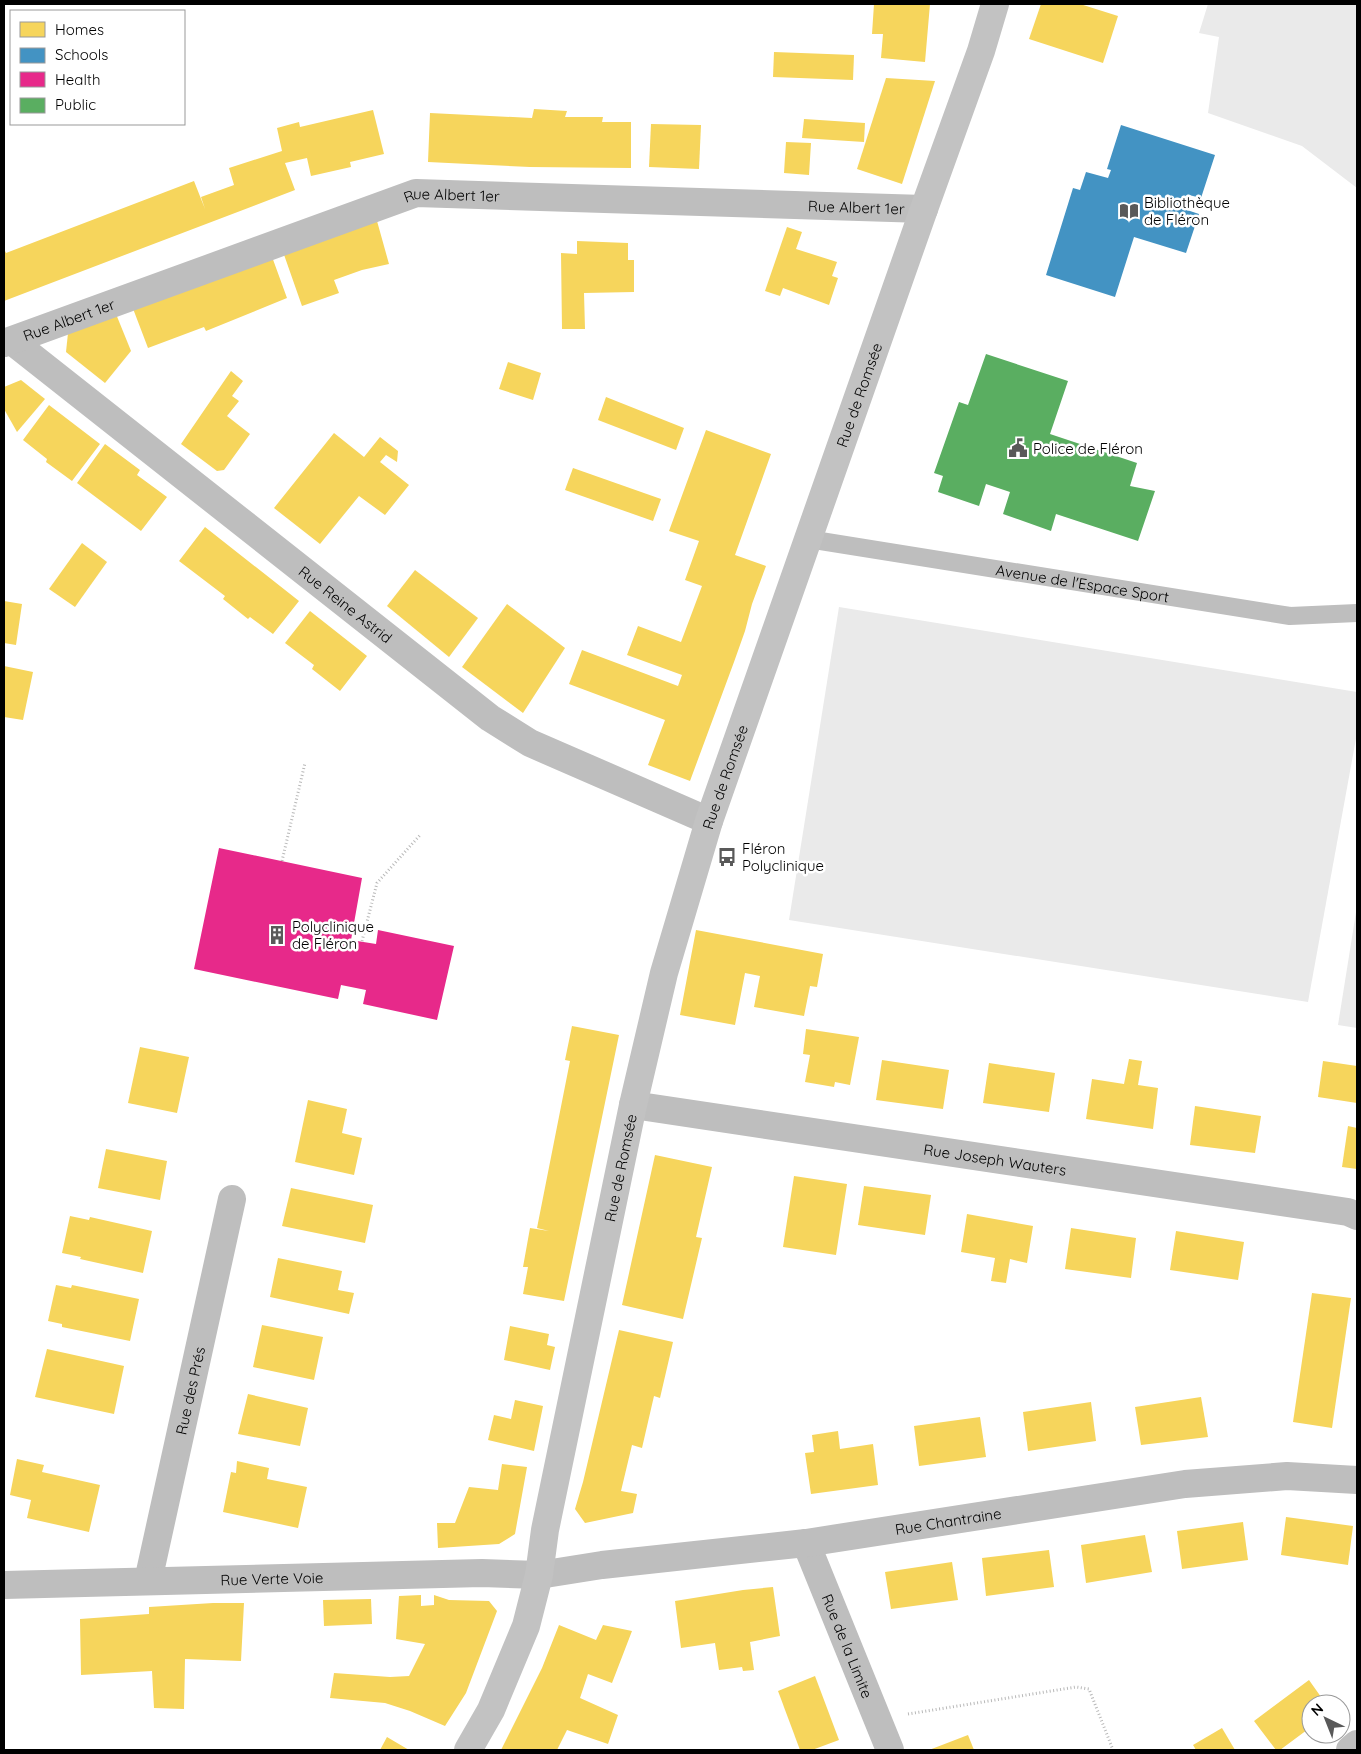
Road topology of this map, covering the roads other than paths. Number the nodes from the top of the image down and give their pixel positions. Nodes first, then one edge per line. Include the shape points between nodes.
1 (995, 4) edge
2 (924, 209) junction
3 (8, 342) edge
4 (808, 539) junction
5 (1357, 613) edge
6 (709, 821) junction
7 (633, 1105) junction
8 (232, 1199) dead end
9 (1357, 1216) edge
10 (1357, 1480) edge
11 (806, 1543) junction
12 (539, 1575) junction
13 (148, 1581) junction
14 (4, 1585) edge
15 (1357, 1744) edge
16 (468, 1750) edge
17 (890, 1750) edge
18 (1350, 1750) edge

1 - 2 main road, Rue de Romsée
2 - 3 street, Rue Albert 1er via 416,193
2 - 4 main road, Rue de Romsée
3 - 6 street, Rue Reine Astrid via 490,718 530,743
4 - 5 lane, Avenue de l'Espace Sport via 1290,616
4 - 6 main road, Rue de Romsée
6 - 7 main road, Rue de Romsée via 664,973
7 - 9 street, Rue Joseph Wauters via 1338,1210
7 - 12 main road, Rue de Romsée via 545,1530
8 - 13 street, Rue des Prés
10 - 11 street, Rue Chantraine via 1287,1476 1185,1484
11 - 12 street, Rue Chantraine
11 - 17 street, Rue de la Limite
12 - 13 street, Rue Verte Voie via 482,1573
12 - 16 main road, Rue de Romsée via 526,1626 491,1710
13 - 14 street, Rue Verte Voie
15 - 18 street

